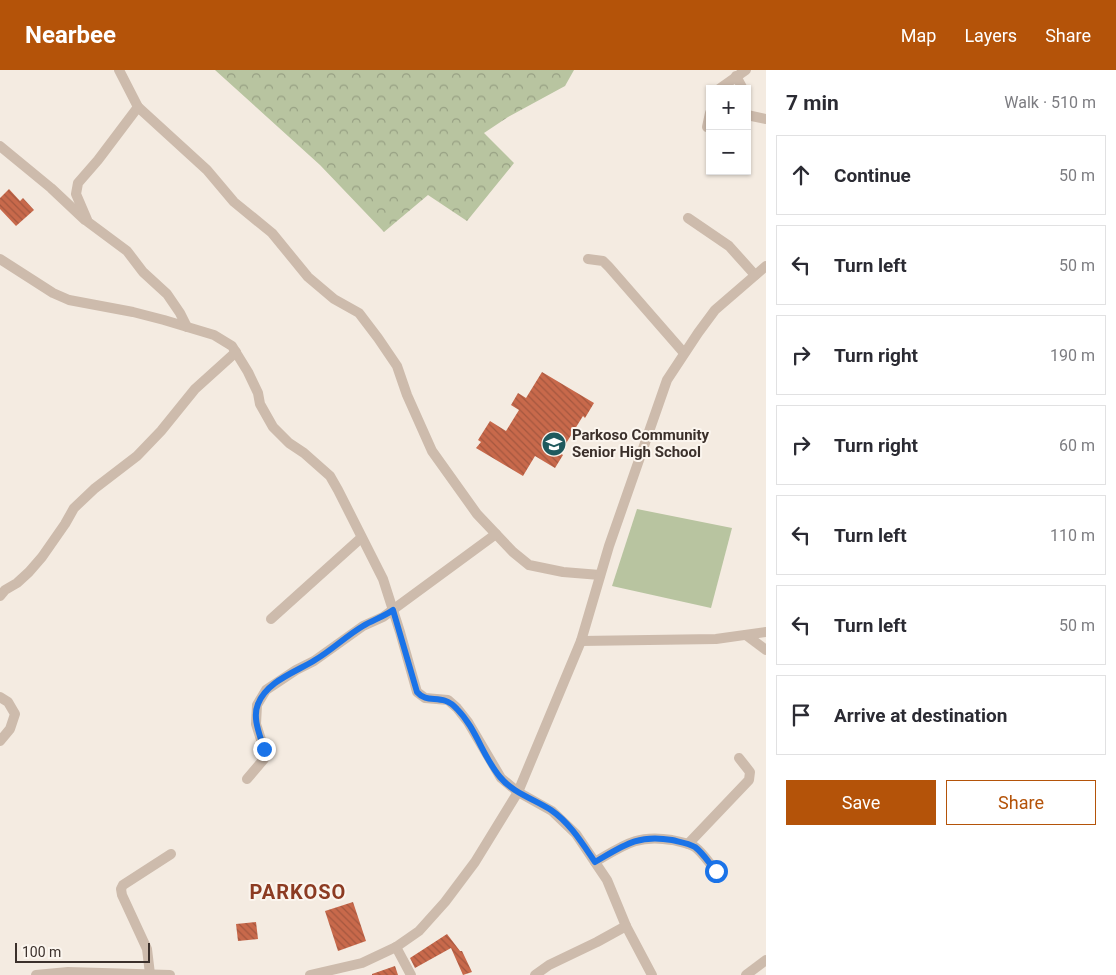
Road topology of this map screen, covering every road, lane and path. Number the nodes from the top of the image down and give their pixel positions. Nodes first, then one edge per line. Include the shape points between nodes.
1 (119, 70) edge
2 (746, 70) edge
3 (736, 76) junction
4 (724, 85) edge
5 (741, 85) edge
6 (138, 107) junction
7 (751, 115) edge
8 (766, 118) edge
9 (0, 146) edge
10 (688, 218) dead end
11 (88, 222) junction
12 (588, 258) dead end
13 (0, 259) edge
14 (766, 266) edge
15 (755, 275) junction
16 (187, 327) junction
17 (236, 352) junction
18 (684, 353) junction
19 (496, 534) junction
20 (361, 538) junction
21 (600, 575) junction
22 (0, 596) edge
23 (393, 610) junction
24 (270, 619) dead end
25 (766, 632) edge
26 (746, 635) junction
27 (581, 641) junction
28 (766, 650) edge
29 (0, 697) edge
30 (0, 741) edge
31 (738, 758) dead end
32 (247, 779) dead end
33 (518, 792) junction
34 (688, 844) junction
35 (171, 854) dead end
36 (595, 862) junction
37 (716, 871) dead end
38 (626, 926) junction
39 (396, 947) junction
40 (766, 960) edge
41 (133, 974) edge
42 (150, 974) edge
43 (36, 975) edge
44 (170, 975) edge
45 (310, 975) edge
46 (410, 975) edge
47 (535, 975) edge
48 (652, 975) edge
49 (746, 975) edge

1 - 6 street
2 - 3 street
3 - 4 street
3 - 5 street
6 - 11 street via 78,183 76,194
6 - 19 street via 207,170 234,202 272,234 308,276 334,299 359,314 397,366 406,395 432,451 477,514
7 - 8 street
9 - 11 street
10 - 15 street via 729,246
11 - 16 street via 127,251 143,272 167,294
12 - 18 street via 609,267
13 - 16 street via 69,300 133,312
14 - 15 street
15 - 18 street via 715,310
16 - 17 street via 214,334
17 - 20 street via 273,427 330,476
17 - 22 street via 195,389 137,456 74,508 42,557
18 - 21 street via 662,393
19 - 21 street via 529,565
19 - 23 street
20 - 23 street via 374,560
20 - 24 street
21 - 27 street
23 - 32 street via 266,690 257,705 256,724 264,759
23 - 33 street via 417,692 425,698 448,700 457,708 499,776
25 - 26 street
26 - 27 street via 716,639
26 - 28 street
27 - 33 street
29 - 30 street via 8,702 15,714 10,729
31 - 34 street via 750,772 749,780
33 - 36 street via 552,811 568,826
33 - 39 street via 475,862 445,902 419,931
34 - 36 street via 638,839
34 - 37 street via 697,849
35 - 42 street via 121,889 147,949
36 - 38 street
38 - 47 street
38 - 48 street
39 - 45 street via 362,963
39 - 46 street
40 - 49 street
41 - 42 street
41 - 43 street via 68,972
42 - 44 street

